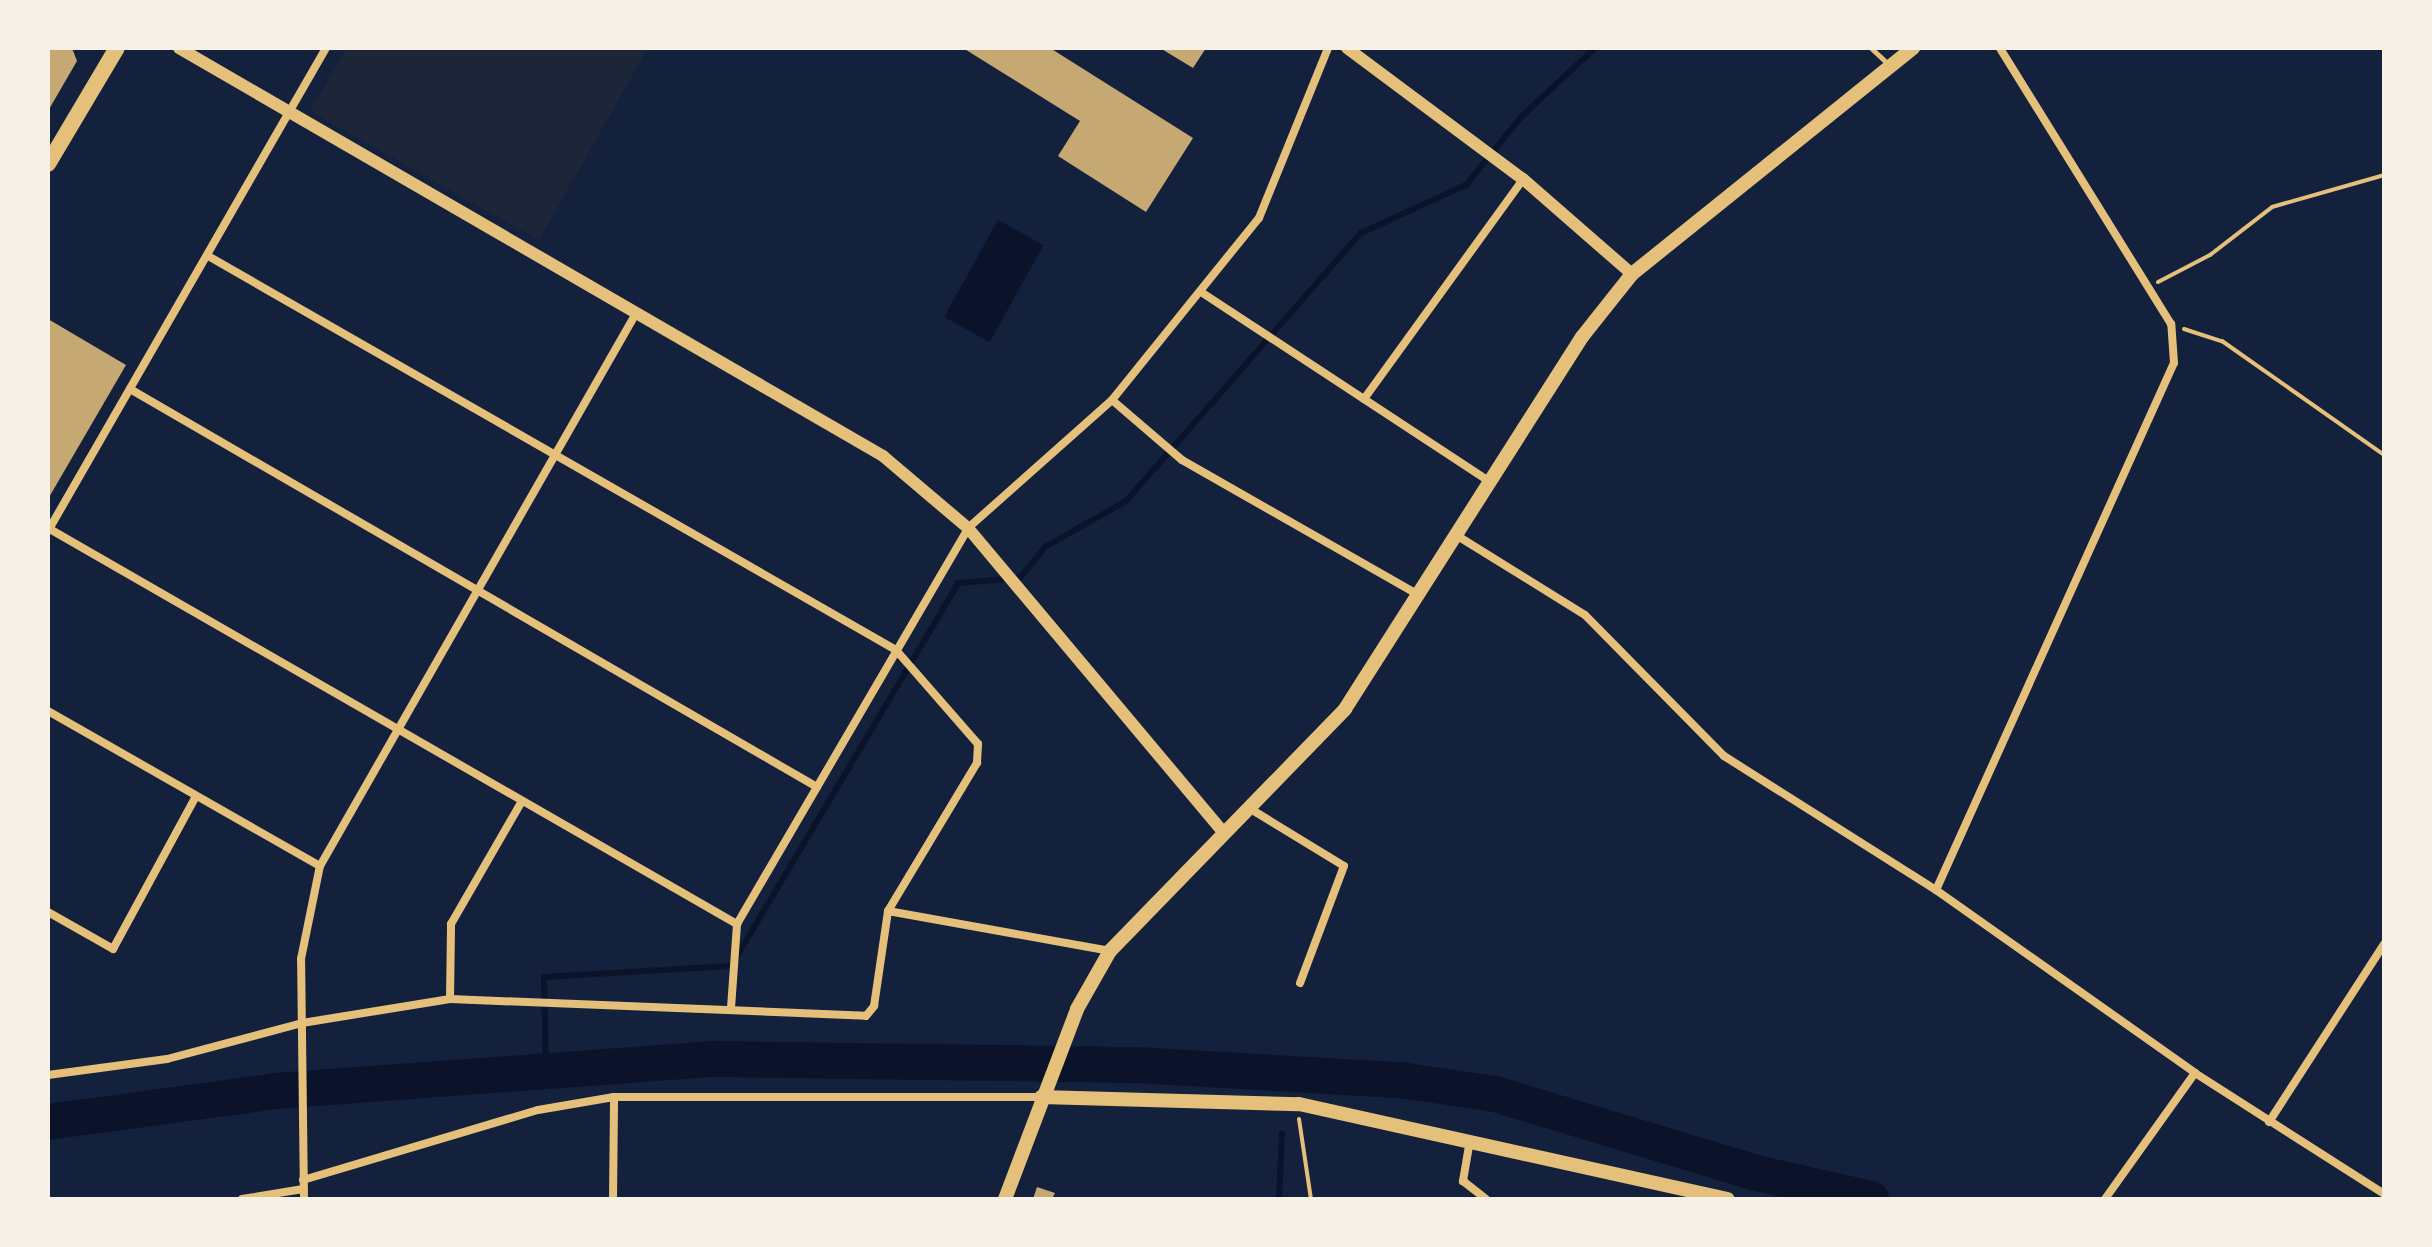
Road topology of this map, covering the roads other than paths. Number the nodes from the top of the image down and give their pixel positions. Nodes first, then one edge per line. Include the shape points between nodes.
1 (117, 48) edge
2 (179, 48) edge
3 (326, 48) edge
4 (1328, 48) edge
5 (1347, 48) edge
6 (1871, 48) edge
7 (1913, 48) edge
8 (2000, 48) edge
9 (1891, 67) junction
10 (291, 110) junction
11 (48, 164) edge
12 (1523, 179) junction
13 (208, 256) junction
14 (1632, 274) junction
15 (1201, 292) junction
16 (635, 315) junction
17 (130, 389) junction
18 (1364, 399) junction
19 (1112, 400) junction
20 (557, 456) junction
21 (1489, 481) junction
22 (968, 528) junction
23 (48, 529) edge
24 (1456, 535) junction
25 (480, 588) junction
26 (1417, 594) junction
27 (896, 650) junction
28 (48, 711) edge
29 (399, 731) junction
30 (817, 787) junction
31 (195, 798) junction
32 (521, 803) junction
33 (1249, 808) junction
34 (1224, 833) junction
35 (320, 866) junction
36 (1936, 890) junction
37 (888, 911) junction
38 (48, 912) edge
39 (737, 924) junction
40 (2384, 944) edge
41 (1110, 951) junction
42 (1300, 983) dead end
43 (450, 999) junction
44 (731, 1008) junction
45 (302, 1023) junction
46 (2195, 1073) junction
47 (48, 1075) edge
48 (614, 1097) junction
49 (1041, 1097) junction
50 (2269, 1122) junction
51 (1470, 1137) junction
52 (303, 1189) edge
53 (2384, 1194) edge
54 (242, 1199) edge
55 (613, 1199) edge
56 (1005, 1199) edge
57 (1486, 1199) edge
58 (1728, 1199) edge
59 (2105, 1199) edge

1 - 11 main road
2 - 10 street
3 - 10 street
4 - 15 street via 1259,218
5 - 12 street
6 - 9 lane
7 - 9 main road
8 - 36 street via 2171,324 2174,363
9 - 14 main road
10 - 13 street
10 - 16 street
12 - 14 street
12 - 18 street
13 - 17 street
13 - 20 street
14 - 21 main road via 1582,337
15 - 18 street
15 - 19 street
16 - 20 street
16 - 22 street via 883,456
17 - 23 street
17 - 25 street
18 - 21 street
19 - 22 street
19 - 26 street via 1182,460
20 - 25 street
20 - 27 street
21 - 24 main road
22 - 27 street
22 - 34 street
23 - 29 street
24 - 26 main road
24 - 36 street via 1585,615 1724,756
25 - 29 street
25 - 30 street
26 - 33 main road via 1345,709
27 - 30 street
27 - 37 street via 978,744 977,763
28 - 31 street
29 - 32 street
29 - 35 street
30 - 39 street
31 - 35 street
31 - 38 street via 113,949
32 - 39 street
32 - 43 street via 451,924
33 - 34 main road
33 - 42 street via 1344,866
34 - 41 main road
35 - 45 street via 305,919
36 - 46 street
37 - 41 street
37 - 44 street via 874,1006 866,1016
39 - 44 street
40 - 50 street
41 - 49 main road via 1077,1009
43 - 44 street
43 - 45 street
45 - 47 street via 167,1059
45 - 52 street
46 - 50 street
46 - 59 street
48 - 49 street
48 - 52 street via 538,1110
48 - 55 street
49 - 51 main road via 1299,1104
49 - 56 main road
50 - 53 street
51 - 57 street via 1463,1181
51 - 58 main road
52 - 54 street

